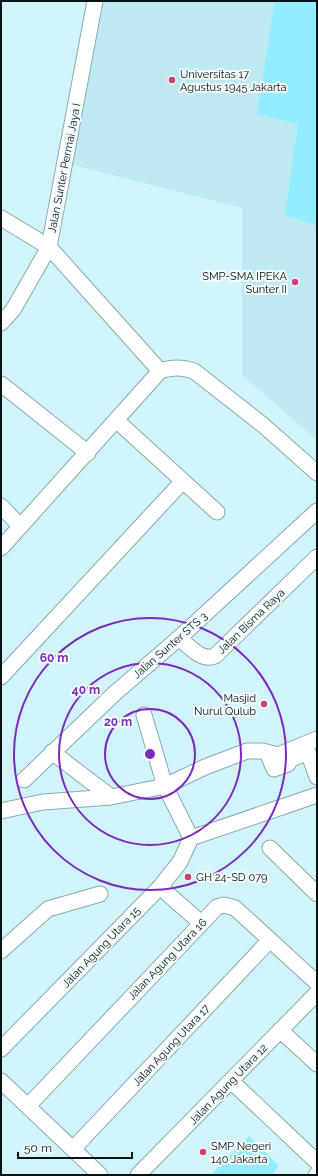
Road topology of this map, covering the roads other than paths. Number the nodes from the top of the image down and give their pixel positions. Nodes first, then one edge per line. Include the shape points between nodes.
1 (95, 1) edge
2 (1, 218) edge
3 (49, 248) junction
4 (1, 323) edge
5 (160, 371) junction
6 (1, 384) edge
7 (116, 420) junction
8 (88, 453) junction
9 (317, 473) edge
10 (183, 481) junction
11 (1, 506) edge
12 (317, 511) edge
13 (217, 512) dead end
14 (20, 526) junction
15 (1, 548) edge
16 (317, 557) edge
17 (180, 638) junction
18 (1, 677) edge
19 (144, 715) dead end
20 (317, 739) edge
21 (52, 752) junction
22 (267, 752) junction
23 (317, 777) edge
24 (24, 780) dead end
25 (165, 786) junction
26 (317, 794) edge
27 (111, 797) junction
28 (1, 811) edge
29 (191, 838) junction
30 (270, 848) dead end
31 (160, 887) junction
32 (100, 894) dead end
33 (317, 894) edge
34 (201, 923) junction
35 (270, 940) junction
36 (1, 951) edge
37 (317, 983) edge
38 (317, 993) edge
39 (280, 1030) junction
40 (1, 1049) edge
41 (317, 1064) edge
42 (1, 1081) edge
43 (231, 1081) junction
44 (28, 1106) junction
45 (73, 1149) junction
46 (317, 1162) edge
47 (100, 1175) edge
48 (138, 1175) edge

1 - 3 street, Jalan Sunter Permai Jaya I
2 - 3 street
3 - 4 street, Jalan Sunter Permai Jaya I via 13,310
3 - 5 street
5 - 7 street
5 - 9 street via 181,367 194,371
6 - 8 street
7 - 8 street
7 - 10 street
8 - 14 street
10 - 13 street
10 - 18 street
11 - 14 street
12 - 17 street, Jalan Sunter STS 3
14 - 15 street
16 - 17 street, Jalan Bisma Raya via 215,656 211,658 200,655
17 - 21 street, Jalan Sunter STS 3 via 115,693
19 - 25 street
20 - 22 street via 278,755
21 - 24 street, Jalan Sunter STS 3
21 - 27 street
22 - 23 street via 274,769 308,752
22 - 25 street via 247,751
25 - 27 street
25 - 29 street
26 - 29 street
27 - 28 street via 43,802
29 - 31 street, Jalan Agung Utara 15 via 180,862
30 - 33 street
31 - 34 street
31 - 40 street, Jalan Agung Utara 15
32 - 36 street via 48,909
34 - 35 street, Jalan Agung Utara 16 via 217,907 224,905 235,908
34 - 44 street, Jalan Agung Utara 16
35 - 37 street, Jalan Agung Utara 16
35 - 45 street, Jalan Agung Utara 17
38 - 39 street, Jalan Agung Utara 12
39 - 41 street
39 - 43 street, Jalan Agung Utara 12
42 - 44 street
43 - 46 street
43 - 48 street, Jalan Agung Utara 12
44 - 45 street
45 - 47 street

